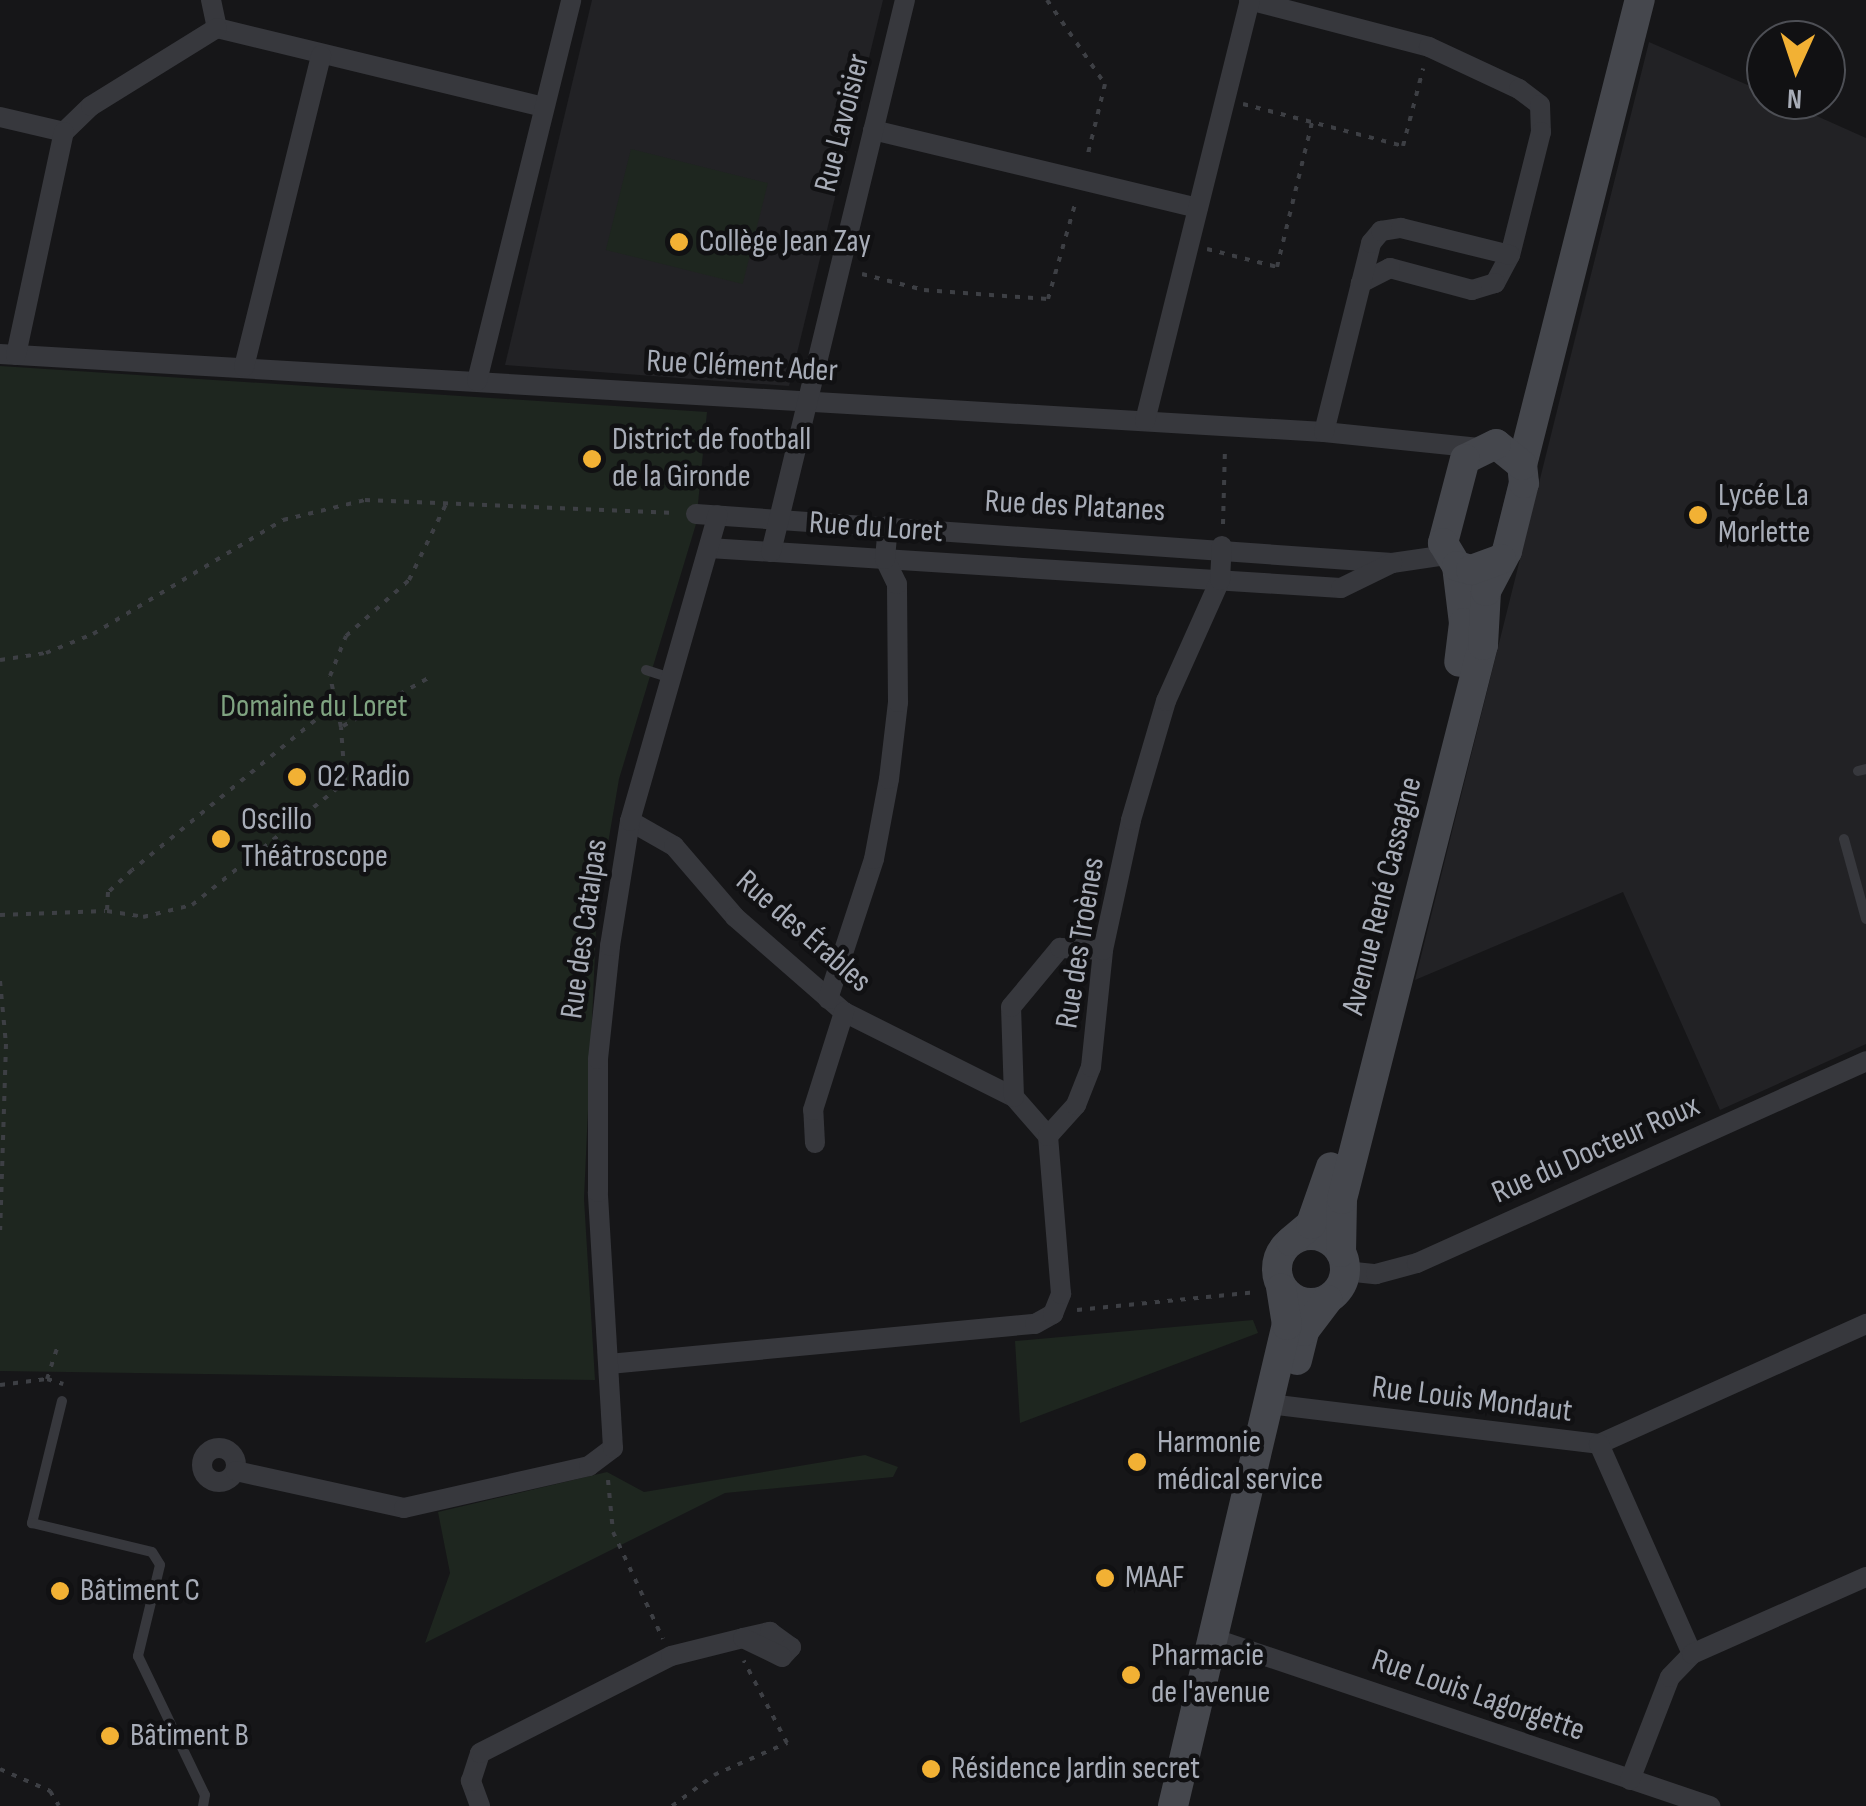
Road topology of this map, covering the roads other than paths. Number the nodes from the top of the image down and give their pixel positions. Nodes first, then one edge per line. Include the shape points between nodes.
1 (210, 0) edge
2 (571, 0) edge
3 (906, 0) edge
4 (1250, 0) edge
5 (1621, 0) edge
6 (1640, 0) edge
7 (1317, 7) edge
8 (217, 28) junction
9 (321, 55) junction
10 (544, 108) junction
11 (0, 118) edge
12 (873, 130) junction
13 (64, 132) junction
14 (1198, 208) junction
15 (1510, 255) junction
16 (1361, 283) junction
17 (8, 354) edge
18 (244, 367) junction
19 (477, 381) junction
20 (803, 400) junction
21 (1145, 421) junction
22 (1324, 432) junction
23 (1479, 448) junction
24 (1522, 465) junction
25 (707, 514) joint
26 (776, 519) junction
27 (888, 526) junction
28 (1222, 541) junction
29 (709, 548) junction
30 (771, 552) junction
31 (885, 559) junction
32 (1501, 559) junction
33 (1452, 560) junction
34 (1392, 563) junction
35 (1220, 580) junction
36 (646, 670) dead end
37 (671, 678) junction
38 (630, 821) junction
39 (1844, 838) dead end
40 (1866, 919) edge
41 (1104, 950) junction
42 (836, 1006) junction
43 (1866, 1061) edge
44 (1014, 1097) junction
45 (1048, 1136) junction
46 (815, 1144) dead end
47 (1292, 1240) junction
48 (1343, 1262) junction
49 (1282, 1288) junction
50 (1327, 1300) junction
51 (1866, 1324) edge
52 (610, 1364) junction
53 (62, 1401) dead end
54 (1277, 1405) junction
55 (1599, 1444) junction
56 (236, 1471) dead end
57 (1866, 1577) edge
58 (738, 1639) road end
59 (1220, 1640) junction
60 (1692, 1654) junction
61 (1630, 1780) junction
62 (203, 1806) edge
63 (480, 1806) edge
64 (1172, 1806) edge
65 (1191, 1806) edge
66 (1710, 1806) edge

1 - 8 street
2 - 10 street
3 - 12 street, Rue Lavoisier
4 - 7 street
4 - 14 street
5 - 23 main road, Avenue René Cassagne via 1519,391 1509,419
6 - 24 main road, Avenue René Cassagne
7 - 15 street via 1429,47 1519,88 1540,105 1541,132
8 - 9 street
8 - 13 street via 91,106
9 - 10 street
9 - 18 street
10 - 19 street
11 - 13 street
12 - 14 street
12 - 20 street, Rue Lavoisier
13 - 17 street
14 - 21 street
15 - 16 street via 1494,283 1472,290 1390,268
15 - 16 street via 1401,228 1381,231
16 - 22 street
17 - 18 street, Rue Clément Ader
18 - 19 street, Rue Clément Ader
19 - 20 street, Rue Clément Ader
20 - 21 street, Rue Clément Ader
20 - 26 street, Rue Lavoisier
21 - 22 street, Rue Clément Ader
22 - 23 street, Rue Clément Ader
23 - 24 main road via 1496,444
23 - 33 main road, Avenue René Cassagne via 1456,480 1443,542
24 - 32 main road, Avenue René Cassagne via 1524,484
25 - 26 street, Rue des Platanes
25 - 29 street, Rue des Catalpas
26 - 27 street, Rue des Platanes
26 - 30 street, Rue Lavoisier
27 - 28 street, Rue des Platanes
27 - 31 street
28 - 34 street, Rue des Platanes
28 - 35 street
29 - 30 street, Rue du Loret
29 - 37 street, Rue des Catalpas
30 - 31 street, Rue du Loret
31 - 35 street, Rue du Loret
31 - 42 street via 896,584 898,702 890,779
32 - 33 main road via 1471,570
32 - 48 main road, Avenue René Cassagne via 1486,592 1483,645 1342,1199
33 - 34 street, Rue des Platanes
33 - 47 main road, Avenue René Cassagne via 1462,654 1324,1197 1311,1224
34 - 35 street, Rue du Loret via 1340,588
35 - 41 street, Rue des Troènes via 1166,701
36 - 37 lane
37 - 38 street, Rue des Catalpas
38 - 42 street, Rue des Érables via 674,846 736,917
38 - 52 street, Rue des Catalpas via 598,1058
39 - 40 lane
41 - 44 street via 1060,948 1012,1007
41 - 45 street, Rue des Troènes via 1091,1067 1076,1105
42 - 44 street, Rue des Érables
42 - 46 street via 812,1110
43 - 48 street, Rue du Docteur Roux via 1417,1263 1376,1274
44 - 45 street, Rue des Érables
45 - 52 street via 1061,1294 1052,1314 1035,1324
47 - 48 main road via 1324,1238
47 - 49 main road, Avenue René Cassagne via 1276,1268
48 - 50 main road, Avenue René Cassagne
49 - 50 main road via 1297,1301
49 - 54 main road, Avenue René Cassagne via 1287,1325
50 - 54 main road, Avenue René Cassagne via 1304,1331
51 - 55 street, Rue Louis Mondaut
52 - 56 street, Rue des Catalpas via 616,1432 604,1460 404,1508
53 - 62 lane via 32,1524 152,1552 160,1565 138,1656 205,1795
54 - 55 street, Rue Louis Mondaut
54 - 59 main road, Avenue René Cassagne
55 - 60 street
57 - 60 street
58 - 63 street via 670,1656 480,1753 471,1781
59 - 61 street, Rue Louis Lagorgette
59 - 64 main road, Avenue René Cassagne
59 - 65 main road, Avenue René Cassagne
60 - 61 street via 1670,1677
61 - 66 street, Rue Louis Lagorgette

